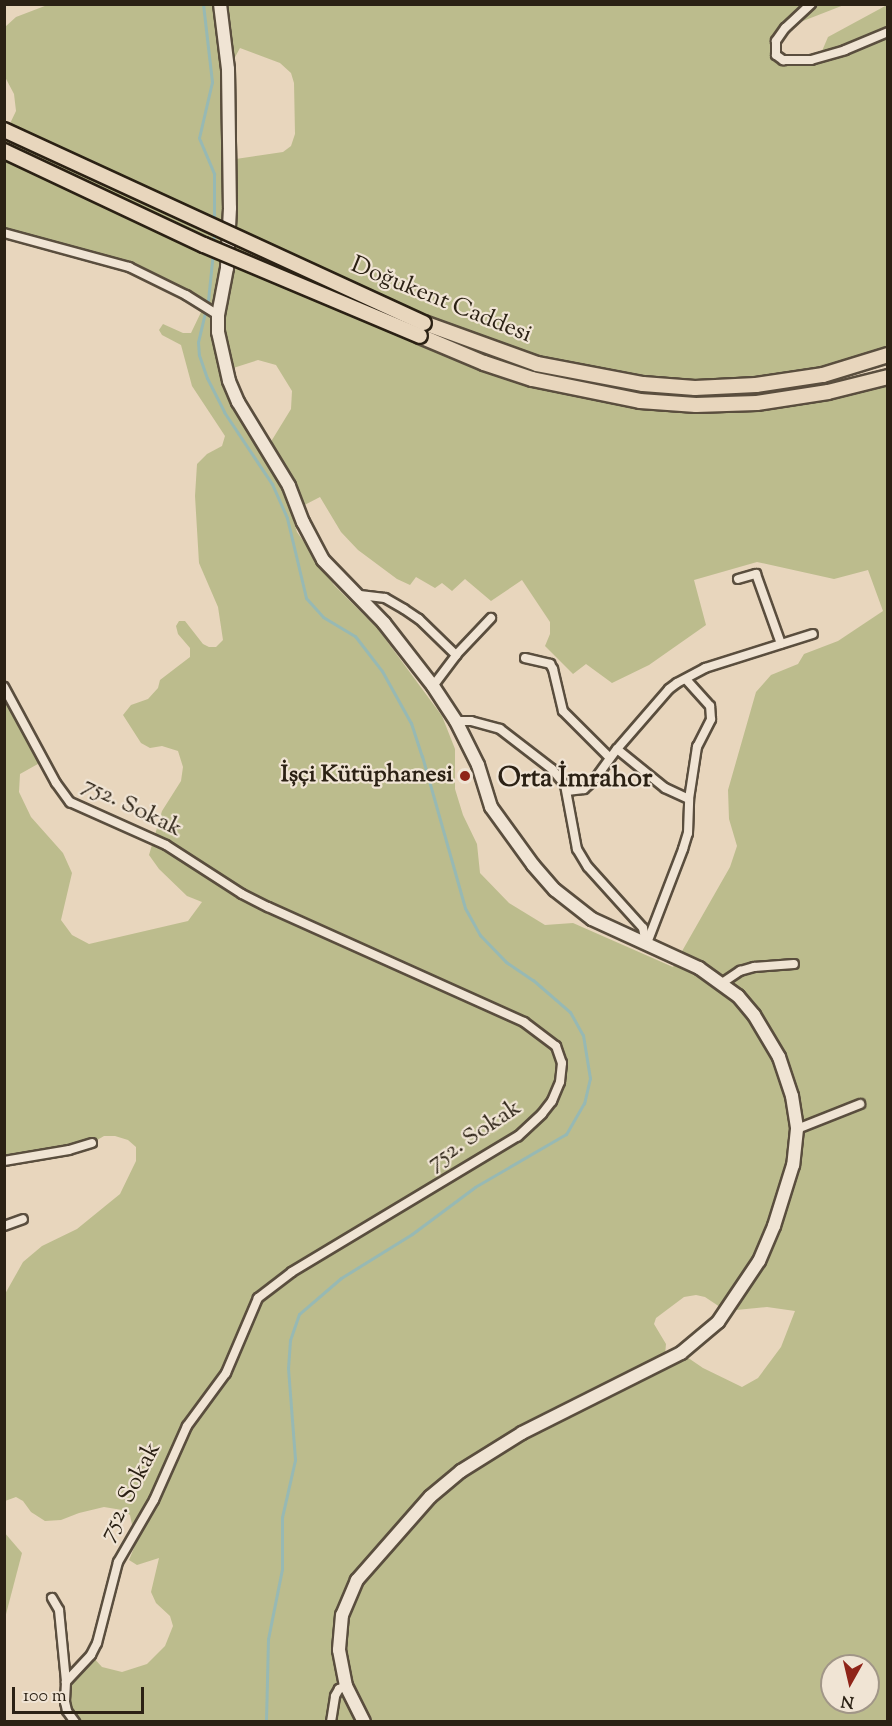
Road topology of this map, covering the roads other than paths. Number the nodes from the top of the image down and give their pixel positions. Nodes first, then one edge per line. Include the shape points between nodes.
1 (220, 4) edge
2 (811, 4) edge
3 (888, 32) edge
4 (4, 130) edge
5 (4, 152) edge
6 (4, 232) edge
7 (218, 315) junction
8 (422, 329) junction
9 (888, 355) edge
10 (888, 377) edge
11 (738, 579) dead end
12 (360, 595) junction
13 (491, 618) dead end
14 (813, 634) dead end
15 (781, 644) junction
16 (456, 655) junction
17 (525, 658) dead end
18 (686, 679) junction
19 (433, 686) junction
20 (4, 687) edge
21 (456, 721) junction
22 (617, 749) junction
23 (610, 758) junction
24 (567, 791) junction
25 (689, 800) junction
26 (646, 944) junction
27 (794, 964) dead end
28 (722, 982) junction
29 (860, 1104) dead end
30 (797, 1129) junction
31 (92, 1143) dead end
32 (4, 1161) edge
33 (23, 1219) dead end
34 (4, 1226) edge
35 (52, 1598) dead end
36 (66, 1682) junction
37 (346, 1686) junction
38 (75, 1722) edge
39 (331, 1722) edge
40 (364, 1722) edge

1 - 7 street via 228,50 230,208 227,268
2 - 3 street via 776,41 776,55 783,60 811,60
4 - 8 main road, Doğukent Caddesi, bridge
5 - 8 main road, Doğukent Caddesi, bridge via 204,245
6 - 7 street via 129,267
7 - 12 street via 223,359 238,402 290,486 323,560
8 - 9 main road, Doğukent Caddesi via 537,364 643,384 695,388 756,385 824,375
8 - 10 main road, Doğukent Caddesi via 484,363 532,379 640,401 696,405 757,403 828,392
11 - 15 street via 756,574
12 - 16 street via 385,598 405,609
12 - 19 street
13 - 16 street
14 - 15 street
15 - 18 street via 705,668
16 - 19 street
17 - 23 street via 550,664 563,711
18 - 22 street via 669,689
18 - 25 street via 712,712 697,747
19 - 21 street
20 - 36 street, 752. Sokak via 70,802 166,845 268,907 524,1022 556,1046 562,1063 552,1101 518,1136 292,1272 258,1298 226,1373 187,1426 154,1500 118,1562 94,1649
21 - 24 street via 471,720 500,729 552,769
21 - 26 street via 478,765 491,807 555,891 592,919
22 - 23 street
22 - 25 street via 665,788
23 - 24 street via 584,789
24 - 26 street via 577,849 588,867 643,928
25 - 26 street via 683,849
26 - 28 street
27 - 28 street via 754,967
28 - 30 street via 754,1015 778,1057 792,1096
29 - 30 street
30 - 37 street via 793,1165 774,1226 759,1261 718,1322 662,1364 487,1453 430,1497 371,1562 348,1596 340,1632
31 - 32 street
33 - 34 street
35 - 36 street via 59,1610
36 - 38 street via 65,1702
37 - 39 street via 334,1696
37 - 40 street

